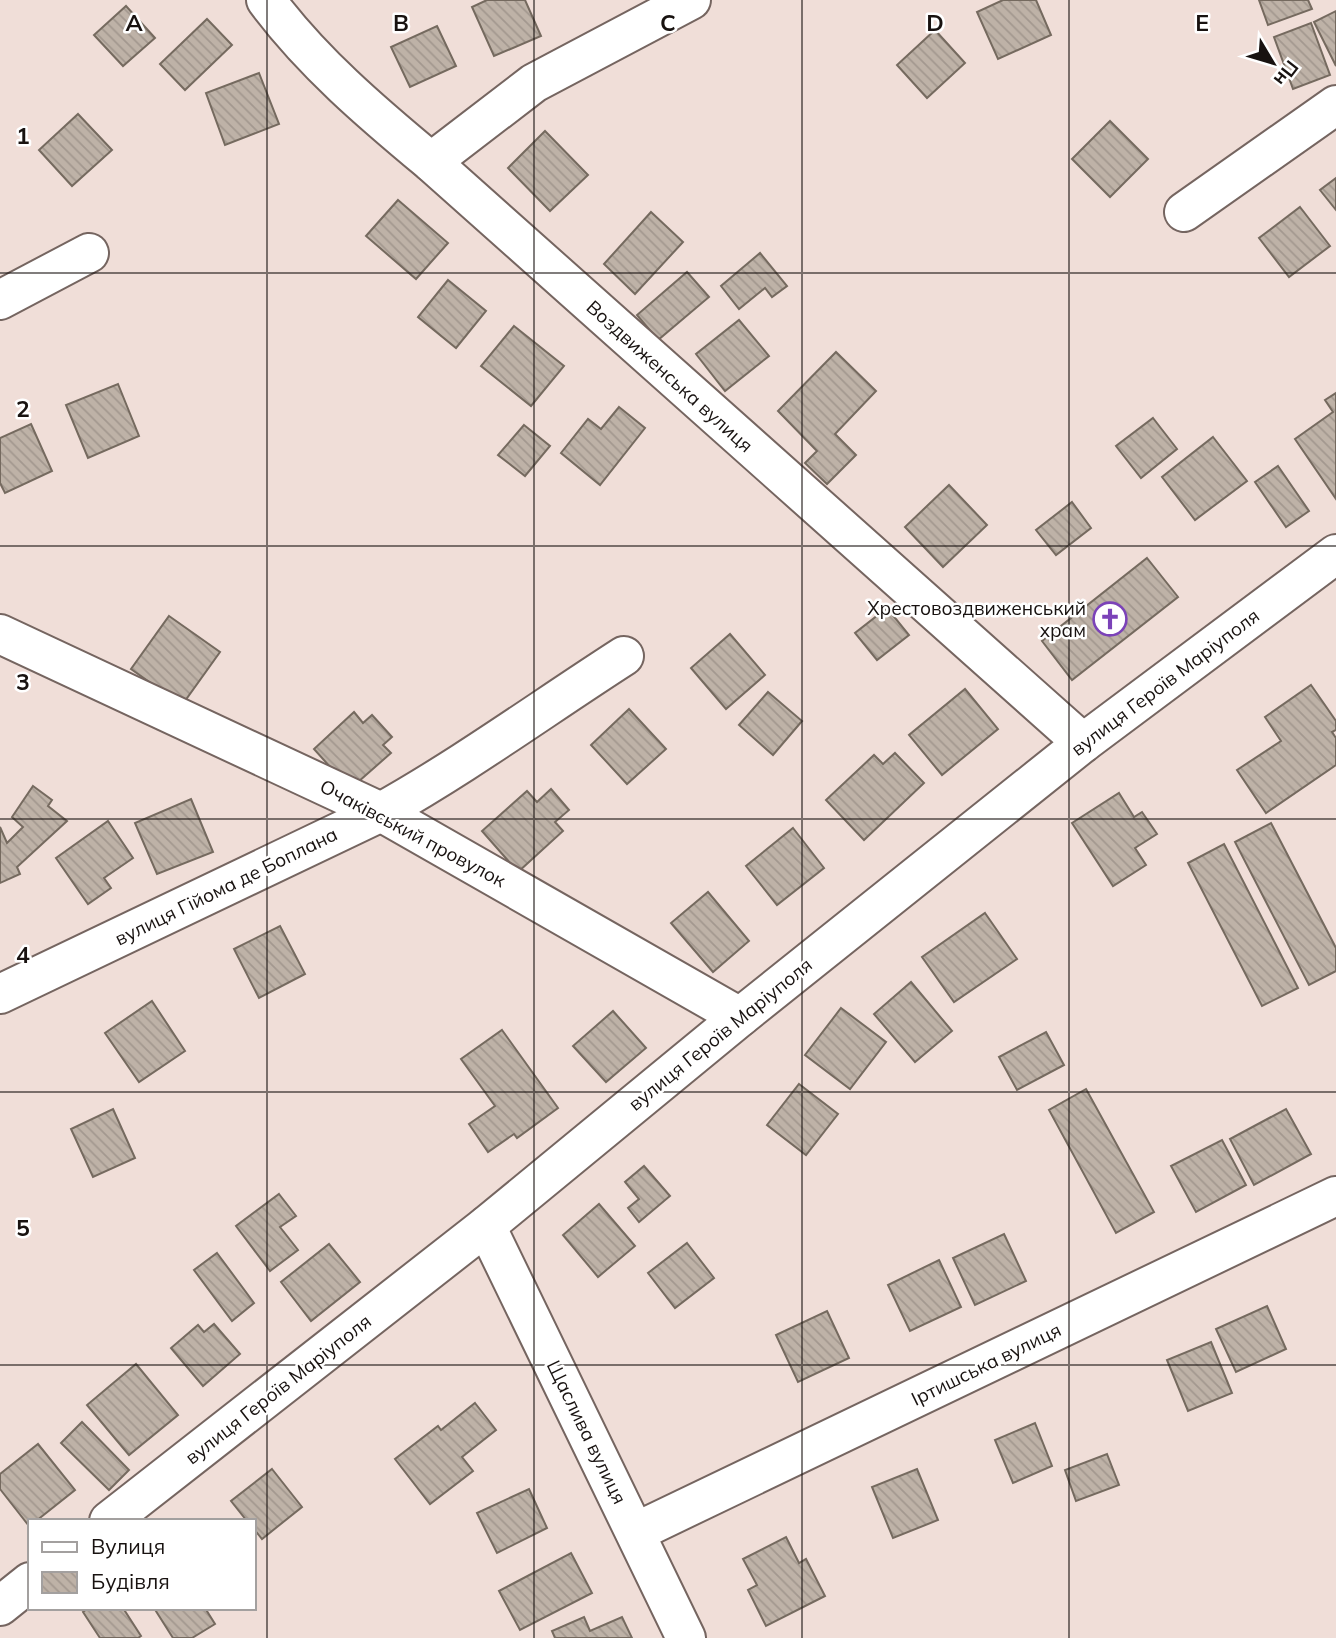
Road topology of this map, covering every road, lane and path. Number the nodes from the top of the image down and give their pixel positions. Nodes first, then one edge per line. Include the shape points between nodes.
1 (266, 0) edge
2 (691, 0) edge
3 (1336, 104) edge
4 (431, 162) junction
5 (1184, 212) dead end
6 (89, 253) dead end
7 (0, 300) edge
8 (1336, 554) edge
9 (0, 634) edge
10 (624, 656) dead end
11 (1083, 743) junction
12 (381, 812) junction
13 (0, 994) edge
14 (740, 1017) junction
15 (1336, 1196) edge
16 (486, 1226) junction
17 (112, 1519) edge
18 (636, 1532) junction
19 (28, 1585) edge
20 (0, 1606) edge
21 (686, 1638) edge

1 - 4 street, Воздвиженська вулиця via 365,107
2 - 4 street via 534,83
3 - 5 street
4 - 11 street, Воздвиженська вулиця
6 - 7 street
8 - 11 street, вулиця Героїв Маріуполя
9 - 12 street, Очаківський провулок
10 - 12 street, вулиця Гійома де Боплана via 478,754
11 - 14 street, вулиця Героїв Маріуполя
12 - 13 street, вулиця Гійома де Боплана
12 - 14 street, Очаківський провулок
14 - 16 street, вулиця Героїв Маріуполя
15 - 18 street, Іртишська вулиця
16 - 17 street, вулиця Героїв Маріуполя
16 - 18 street, Щаслива вулиця
18 - 21 street, Щаслива вулиця
19 - 20 street

